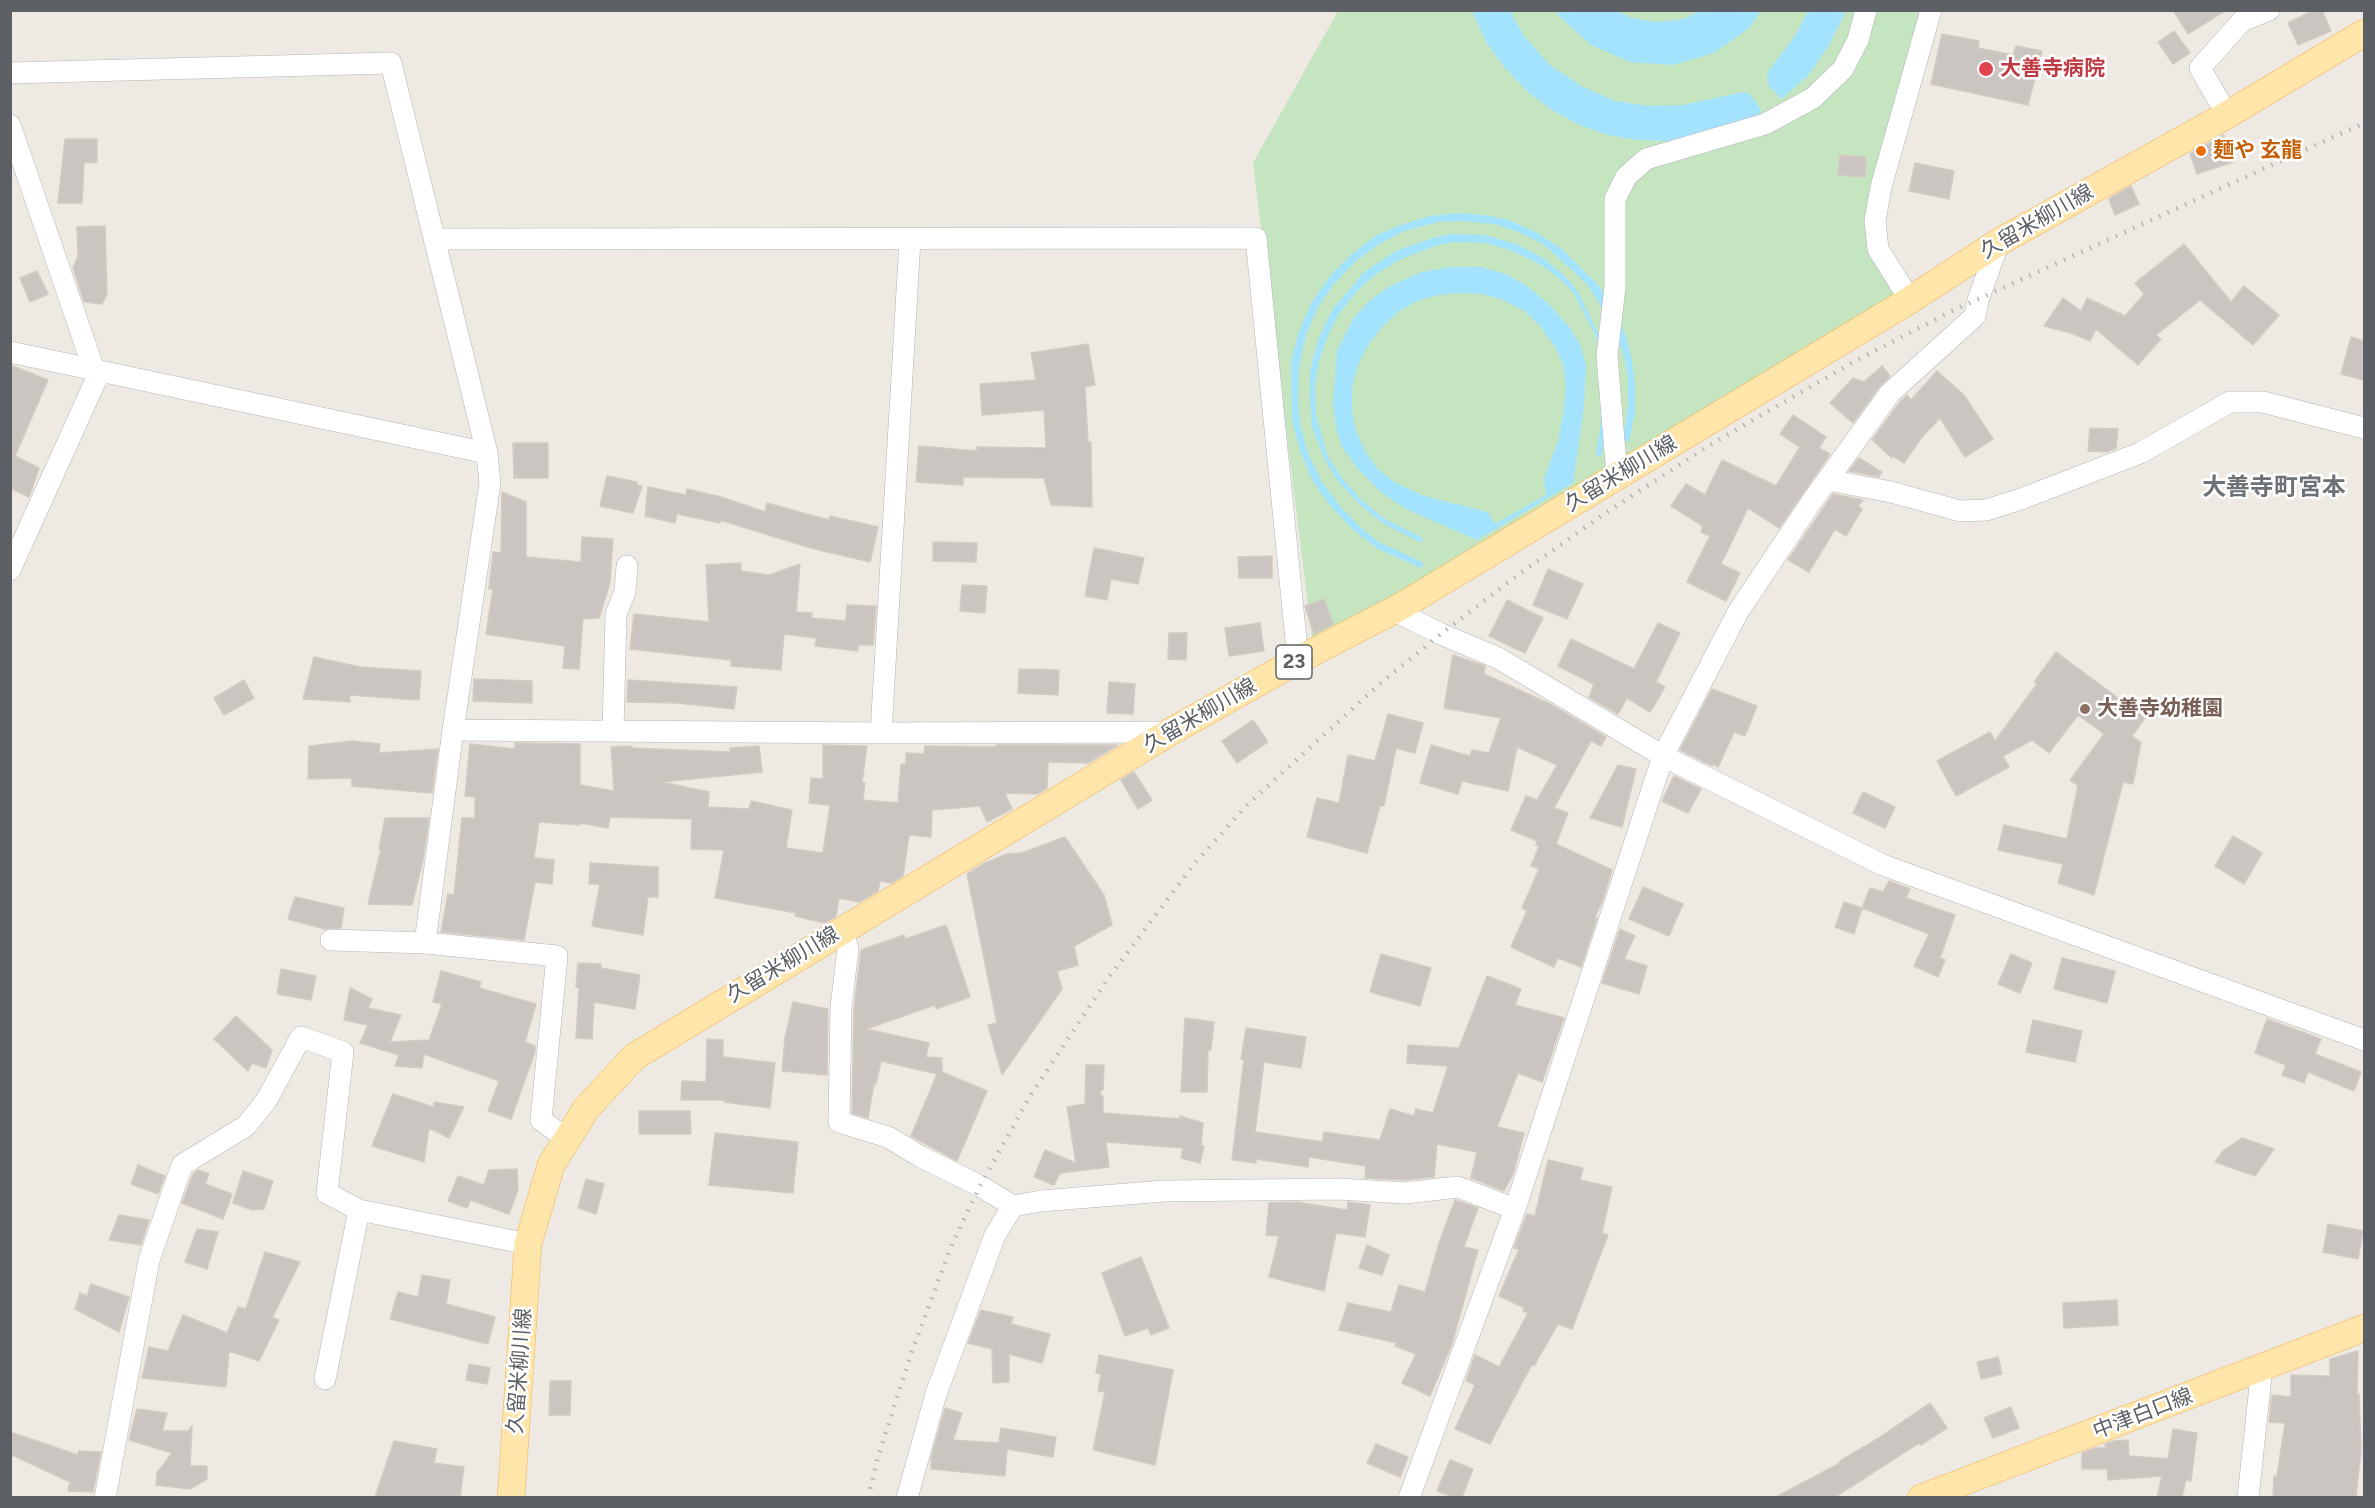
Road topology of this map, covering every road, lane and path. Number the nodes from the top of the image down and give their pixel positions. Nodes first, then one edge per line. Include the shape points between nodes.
1 (1866, 10) edge
2 (1931, 10) edge
3 (2269, 10) edge
4 (2364, 33) edge
5 (10, 73) edge
6 (2227, 115) junction
7 (10, 125) edge
8 (434, 239) junction
9 (910, 240) junction
10 (1999, 242) junction
11 (1910, 300) junction
12 (10, 352) edge
13 (97, 370) junction
14 (2364, 428) edge
15 (487, 453) junction
16 (1617, 476) junction
17 (1828, 480) junction
18 (627, 566) dead end
19 (10, 570) edge
20 (1400, 607) junction
21 (1298, 660) junction
22 (453, 730) junction
23 (613, 731) junction
24 (1170, 732) junction
25 (880, 733) junction
26 (1663, 756) junction
27 (843, 929) junction
28 (331, 940) dead end
29 (425, 943) junction
30 (2364, 1040) edge
31 (567, 1139) junction
32 (1013, 1206) junction
33 (1515, 1209) junction
34 (359, 1210) junction
35 (528, 1244) junction
36 (2364, 1328) edge
37 (2262, 1367) junction
38 (325, 1379) dead end
39 (105, 1497) edge
40 (511, 1497) edge
41 (907, 1497) edge
42 (1408, 1497) edge
43 (1921, 1497) edge
44 (2248, 1497) edge

1 - 16 street via 1858,40 1843,69 1813,98 1765,124 1646,159 1626,177 1615,198 1615,287 1607,356
2 - 11 street via 1875,221 1878,249
3 - 6 street via 2242,21 2200,68
4 - 6 main road, 久留米柳川線 / 23
5 - 8 street via 391,63
6 - 10 main road, 久留米柳川線 / 23
7 - 13 street
8 - 9 street
8 - 15 street
9 - 21 street via 1256,238
9 - 25 street
10 - 11 main road, 久留米柳川線 / 23
10 - 17 street via 1975,316 1890,393
11 - 16 main road, 久留米柳川線 / 23
12 - 13 street
13 - 15 street
13 - 19 street
14 - 17 street via 2263,402 2230,402 2140,453 1986,510 1960,511
15 - 22 street via 490,483
16 - 20 main road, 久留米柳川線 / 23
17 - 26 street via 1738,612
18 - 23 street via 625,591 616,614
20 - 21 main road, 久留米柳川線 / 23
20 - 26 street via 1399,613 1498,658
21 - 24 main road, 久留米柳川線 / 23
22 - 23 street
22 - 29 street
23 - 25 street
24 - 25 street
24 - 27 main road, 久留米柳川線 / 23
26 - 30 street via 1883,865
26 - 33 street
27 - 31 main road, 久留米柳川線 / 23 via 634,1057 586,1109
27 - 32 street via 848,949 839,1122 888,1137
28 - 29 street
29 - 31 street via 557,956 541,1120
31 - 35 main road, 久留米柳川線 / 23 via 551,1165
32 - 33 street via 1164,1191 1405,1193 1458,1187
32 - 41 street via 995,1235 936,1394
33 - 42 street
34 - 35 street
34 - 38 street
34 - 39 street via 327,1193 343,1052 301,1037 266,1101 246,1126 182,1165 149,1260
35 - 40 main road, 久留米柳川線 / 23
36 - 37 main road, 中津白口線
37 - 43 main road, 中津白口線
37 - 44 street

